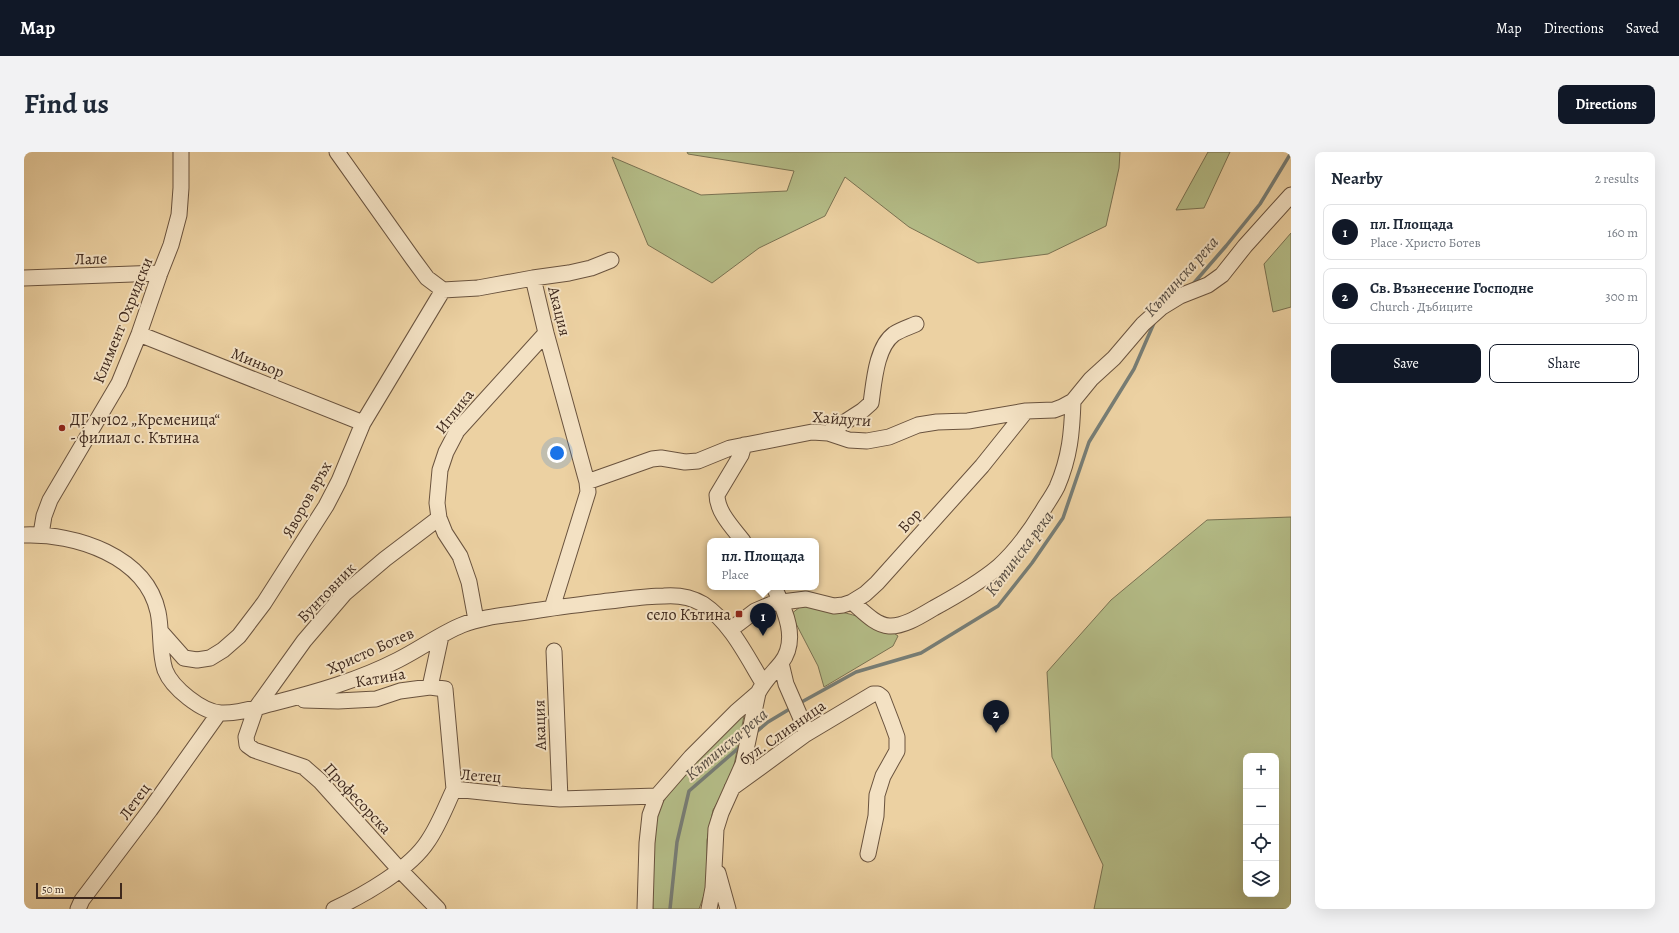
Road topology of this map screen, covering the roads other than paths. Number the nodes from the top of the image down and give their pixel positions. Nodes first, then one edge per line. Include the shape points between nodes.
1 (181, 152) edge
2 (337, 152) edge
3 (1291, 195) edge
4 (611, 260) dead end
5 (160, 273) junction
6 (24, 278) edge
7 (533, 278) junction
8 (443, 290) junction
9 (916, 324) dead end
10 (546, 333) junction
11 (139, 334) junction
12 (1072, 401) junction
13 (1026, 411) junction
14 (363, 423) junction
15 (828, 433) junction
16 (744, 445) junction
17 (587, 482) junction
18 (439, 518) junction
19 (41, 534) junction
20 (24, 535) edge
21 (741, 538) edge
22 (777, 590) edge
23 (788, 602) junction
24 (852, 602) junction
25 (552, 608) junction
26 (476, 620) junction
27 (730, 630) junction
28 (161, 632) junction
29 (441, 636) junction
30 (554, 651) dead end
31 (781, 663) junction
32 (430, 687) junction
33 (758, 694) junction
34 (289, 699) junction
35 (256, 708) junction
36 (219, 713) junction
37 (804, 728) junction
38 (454, 788) junction
39 (732, 788) junction
40 (656, 796) junction
41 (560, 799) junction
42 (868, 854) dead end
43 (715, 862) junction
44 (399, 869) junction
45 (78, 909) edge
46 (334, 909) edge
47 (438, 909) edge
48 (645, 909) edge
49 (710, 909) edge
50 (728, 909) edge

1 - 5 street, Климент Охридски via 182,188 179,215
2 - 8 street via 412,259 427,278
3 - 12 street via 1222,275 1208,285 1180,296 1162,307
4 - 7 street via 591,268
5 - 6 street, Лале
5 - 11 street, Климент Охридски
7 - 8 street, Акация via 478,288
7 - 10 street, Акация
8 - 14 street, Яворов връх
9 - 15 street via 894,334 887,341 873,376 871,403
10 - 17 street, Акация
10 - 18 street, Иглика via 457,431 440,470 437,503
11 - 14 street, Миньор
11 - 19 street, Климент Охридски via 119,383 50,500
12 - 13 street, Хайдути via 1054,410
12 - 24 street via 1072,436 1057,488 1035,523 998,567 959,594 907,622 890,626 878,624
13 - 15 street, Хайдути via 968,421 918,425 889,437 867,441 849,440
13 - 24 street, Бор via 982,466 877,584
14 - 28 street, Яворов връх via 326,506 264,603 239,636 224,650 210,658 197,660 184,658
15 - 16 street, Хайдути via 812,432
16 - 17 street, Хайдути via 730,448 698,462 652,459
16 - 21 street via 741,455 717,495 721,511
17 - 25 street, Акация via 588,492
18 - 26 street, Иглика via 460,556 469,582
18 - 35 street, Бунтовник via 345,593 304,641
19 - 20 street, Христо Ботев
19 - 28 street, Христо Ботев via 71,538 95,547 125,563 139,574 151,592 158,610
22 - 23 street
23 - 24 street, Бор via 806,599 834,606
23 - 27 street, Бор via 774,603 754,611
23 - 31 street via 790,645
25 - 26 street, Христо Ботев
25 - 27 street, Христо Ботев via 645,597 685,597 701,603
26 - 29 street, Христо Ботев
27 - 33 street, Христо Ботев
28 - 36 street, Христо Ботев via 166,672 174,684 187,698
29 - 32 street, Катина
29 - 34 street, Христо Ботев via 368,674
30 - 41 street, Акация
31 - 33 street
31 - 37 street
32 - 34 street, Катина via 400,691 376,699
32 - 38 street, Катина via 445,689
33 - 39 street via 743,764
33 - 40 street via 702,746
34 - 35 street, Христо Ботев
35 - 36 street, Христо Ботев
35 - 44 street, Професорска via 246,737 247,745 254,750 304,767 320,781
36 - 45 street, Летец via 82,900
37 - 39 street, бул. Сливница
37 - 42 street, бул. Сливница via 873,694 882,697 897,737 897,751 879,789
38 - 41 street, Летец
38 - 44 street, Летец via 429,840 419,854
39 - 43 street, бул. Сливница via 716,830
40 - 41 street, Летец
40 - 48 street via 650,815 647,843
43 - 49 street, бул. Сливница
43 - 50 street
44 - 46 street, Летец via 368,892
44 - 47 street, Професорска

